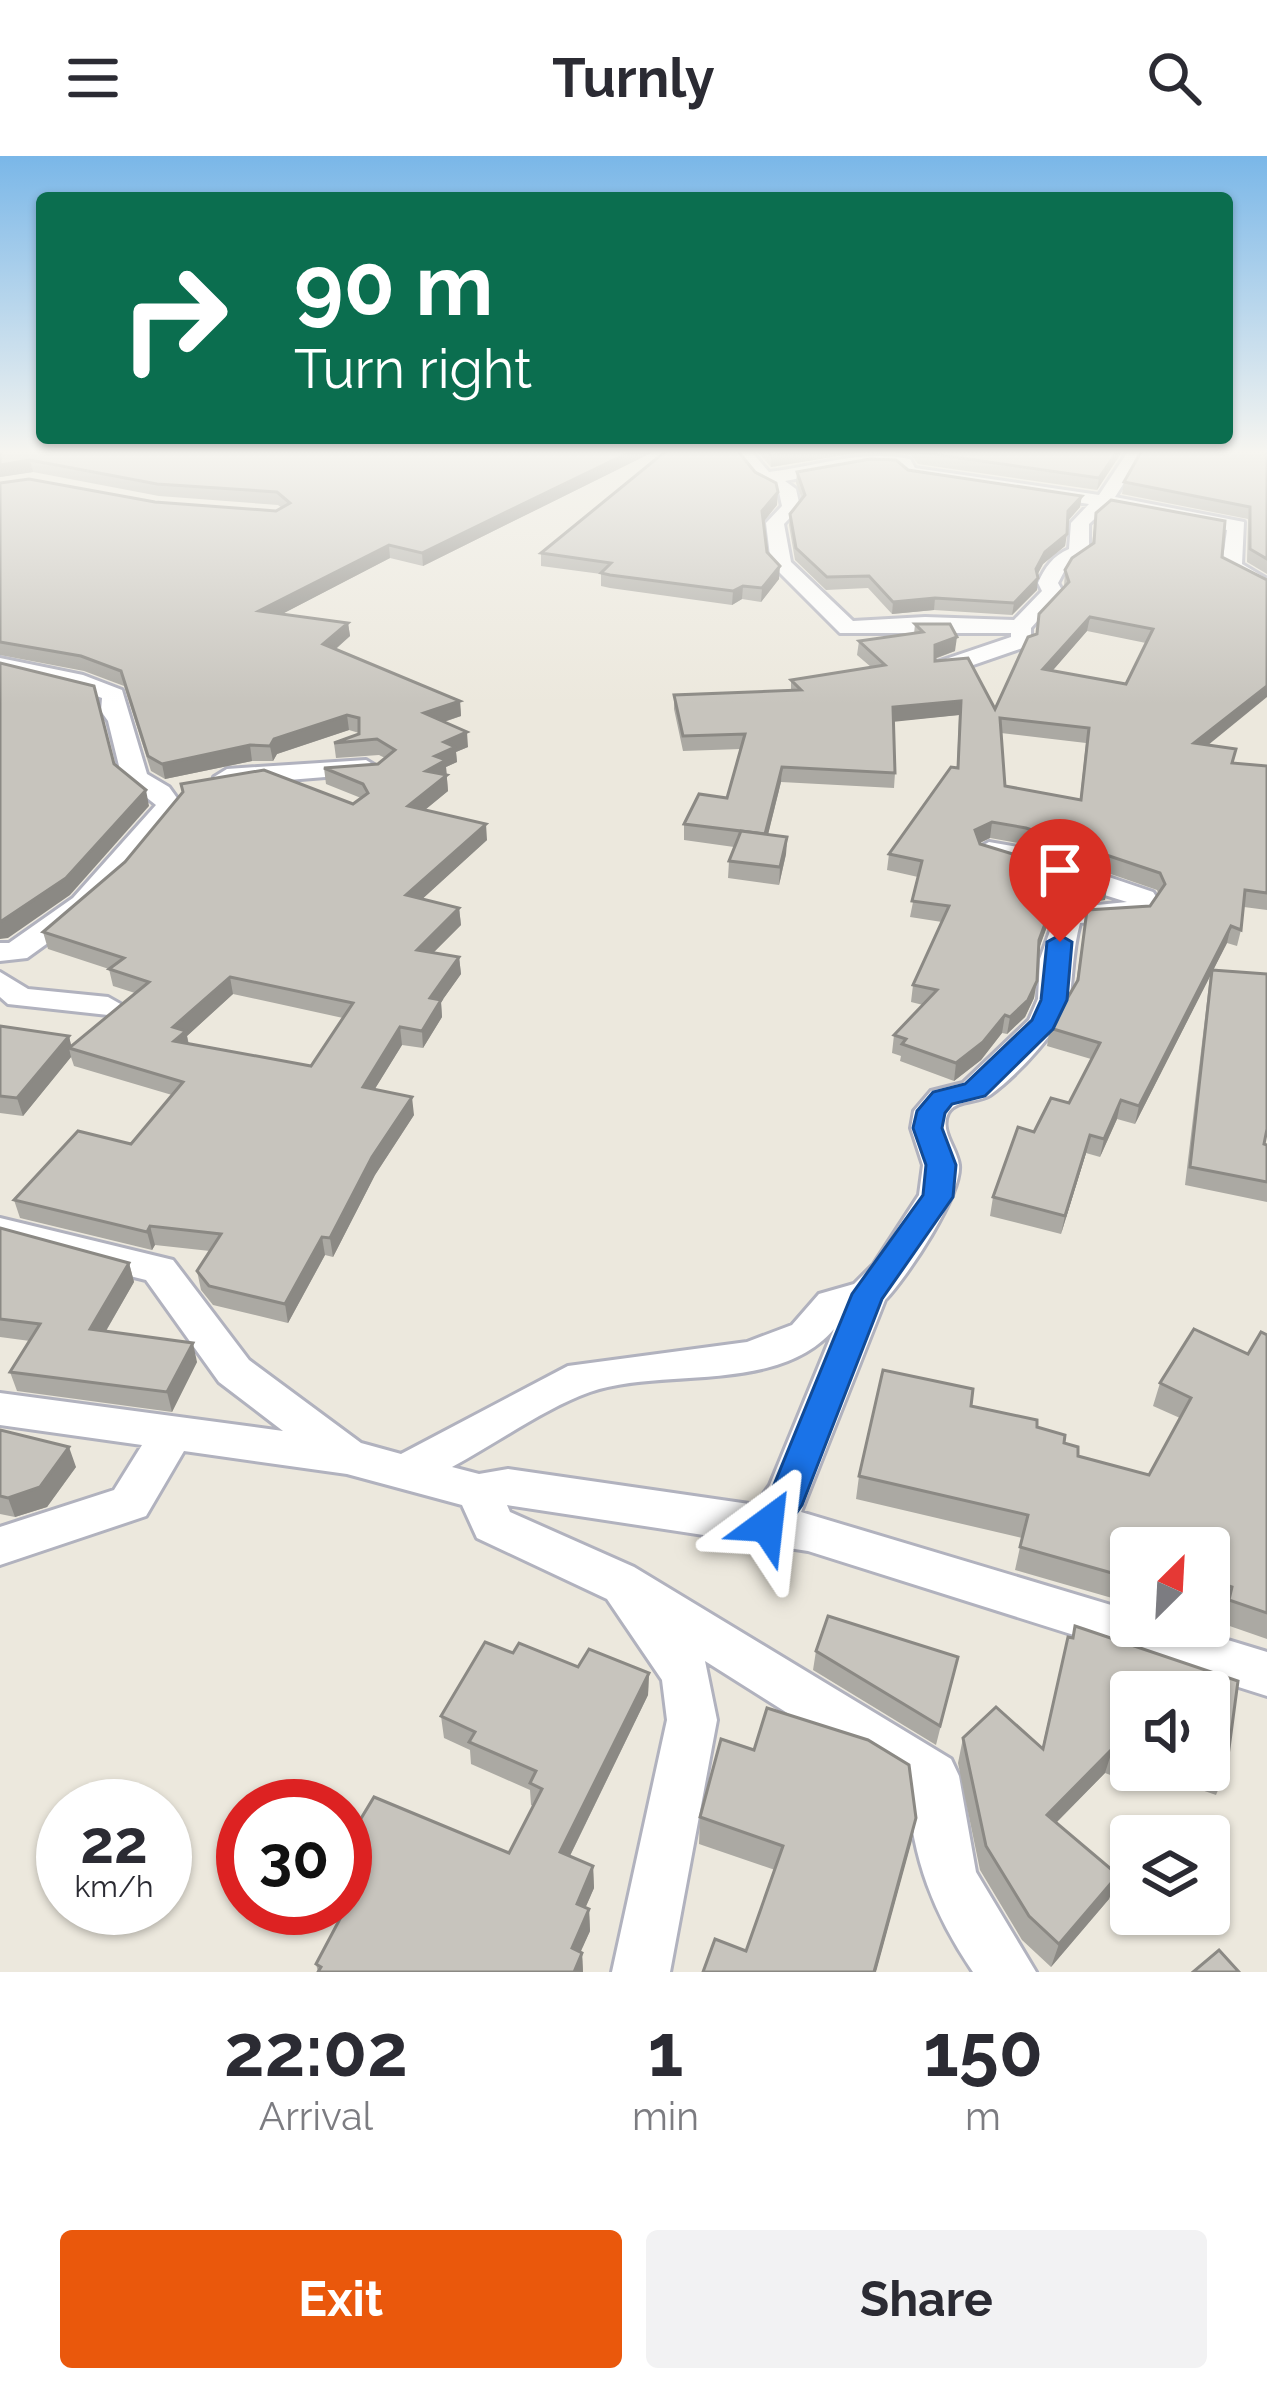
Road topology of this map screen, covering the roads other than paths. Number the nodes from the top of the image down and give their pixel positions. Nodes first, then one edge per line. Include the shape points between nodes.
1 (777, 535) edge
2 (1080, 535) edge
3 (1236, 535) edge
4 (1267, 588) edge
5 (1020, 627) junction
6 (0, 665) edge
7 (945, 668) edge
8 (343, 744) edge
9 (379, 767) edge
10 (263, 772) junction
11 (160, 792) junction
12 (319, 796) edge
13 (989, 850) edge
14 (0, 952) edge
15 (6, 996) edge
16 (107, 1006) dead end
17 (0, 1232) edge
18 (868, 1294) junction
19 (0, 1409) edge
20 (171, 1436) junction
21 (347, 1457) junction
22 (405, 1472) junction
23 (479, 1492) junction
24 (767, 1525) junction
25 (0, 1546) edge
26 (617, 1581) junction
27 (1267, 1674) edge
28 (641, 1972) edge
29 (1007, 1972) edge

1 - 5 street via 782,564 848,628
2 - 5 street via 1079,552 1061,558 1048,584 1053,592
3 - 4 street via 1232,566
5 - 7 street via 1023,640
6 - 11 street via 114,695 135,778
8 - 10 street
9 - 10 street
10 - 11 street
10 - 12 street
11 - 14 street via 169,805 85,904 16,952
13 - 18 street via 1143,898 1136,912 1067,915 1043,1024 975,1090 943,1098 931,1111 938,1197
15 - 16 street
17 - 21 street via 159,1270 234,1371
18 - 22 street via 833,1304 806,1335 751,1357 583,1377
18 - 24 street via 789,1495
19 - 20 street
20 - 21 street
20 - 25 street via 130,1503
21 - 22 street
22 - 23 street
23 - 24 street via 508,1487
23 - 26 street via 493,1525
24 - 27 street
26 - 28 street via 686,1673 692,1720
26 - 29 street via 933,1775 937,1844 960,1908

